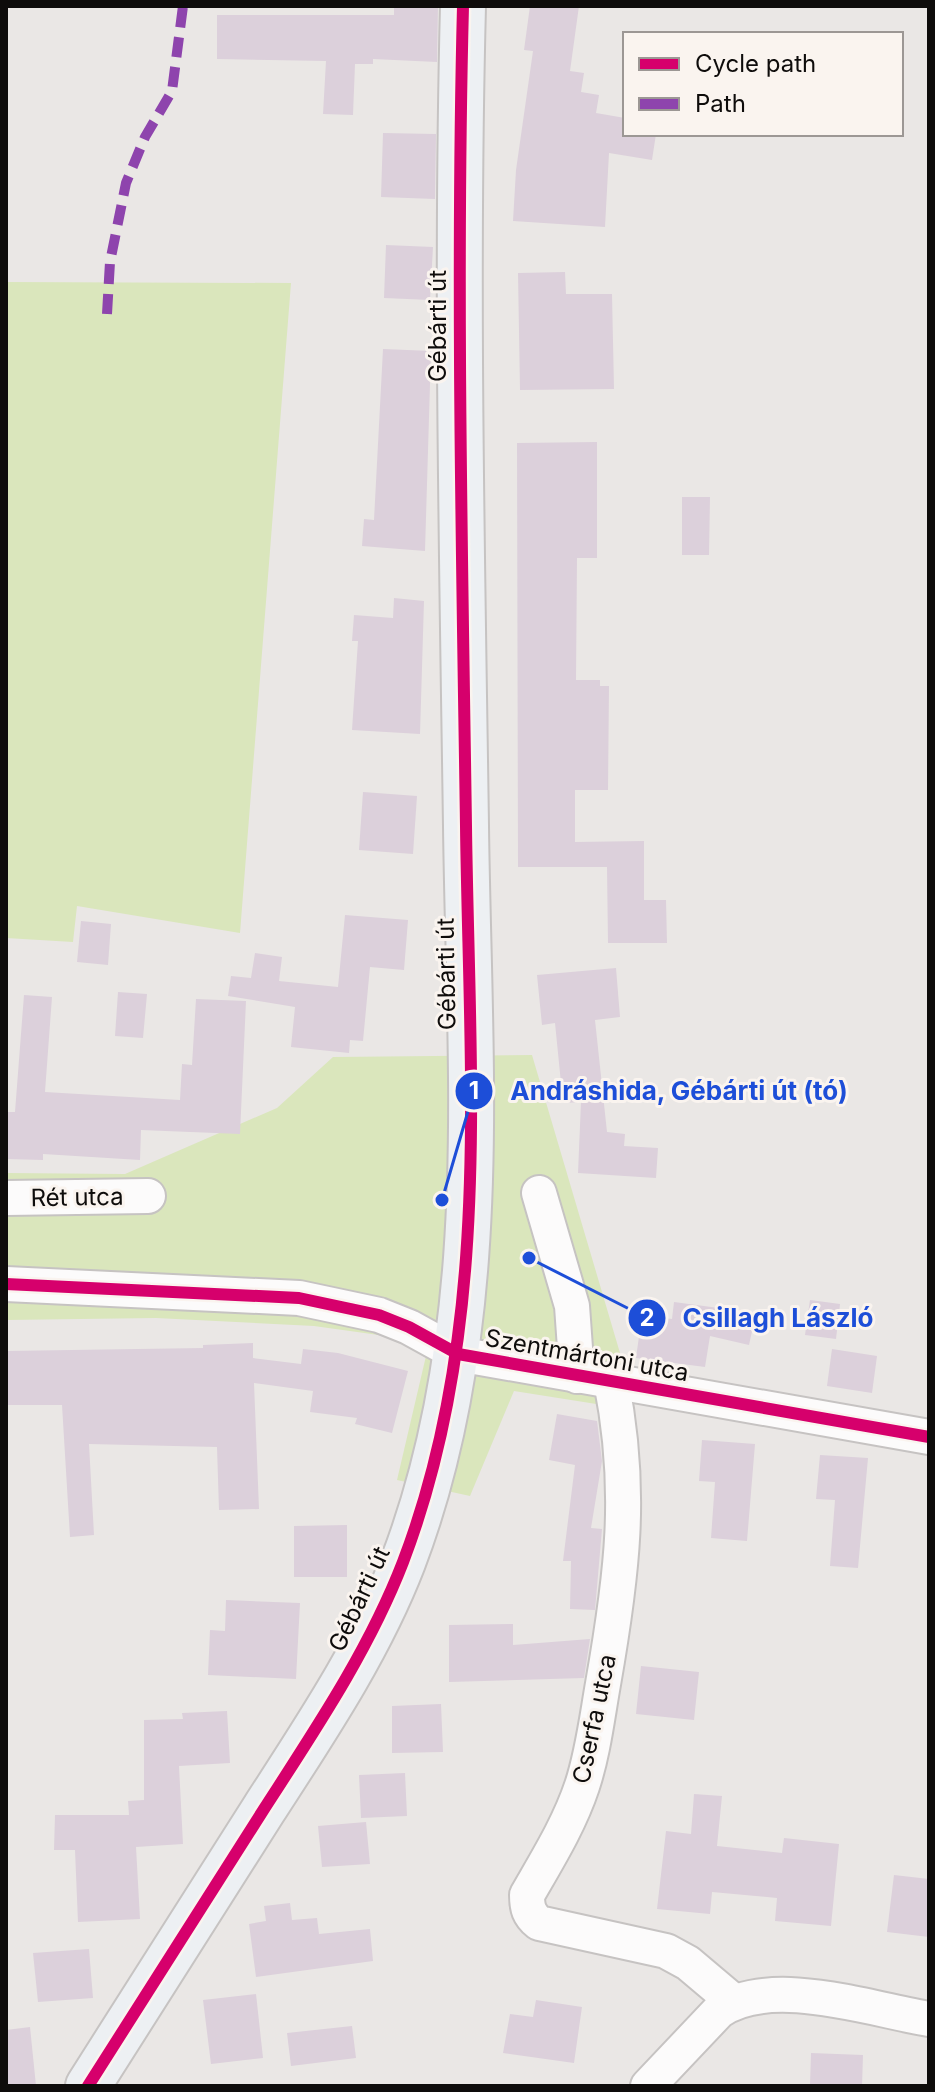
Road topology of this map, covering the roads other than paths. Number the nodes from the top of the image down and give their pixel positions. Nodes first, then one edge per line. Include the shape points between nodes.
1 (463, 6) edge
2 (539, 1193) dead end
3 (148, 1196) dead end
4 (6, 1198) edge
5 (6, 1284) edge
6 (458, 1354) junction
7 (577, 1376) junction
8 (611, 1381) junction
9 (929, 1437) edge
10 (733, 2001) junction
11 (929, 2019) edge
12 (88, 2086) edge
13 (648, 2086) edge

1 - 6 main road, Gébárti út via 458,327 471,1190
2 - 7 street via 572,1306
3 - 4 street, Rét utca
5 - 6 street, Szentmártoni utca via 299,1298 379,1315
6 - 7 street, Szentmártoni utca
6 - 12 main road, Gébárti út via 428,1488 373,1627 305,1745
7 - 8 street, Szentmártoni utca
8 - 9 street, Szentmártoni utca
8 - 10 street, Cserfa utca via 626,1505 612,1629 581,1789 527,1895 527,1907 539,1923 666,1951
10 - 11 street via 757,1994 798,1996
10 - 13 street

